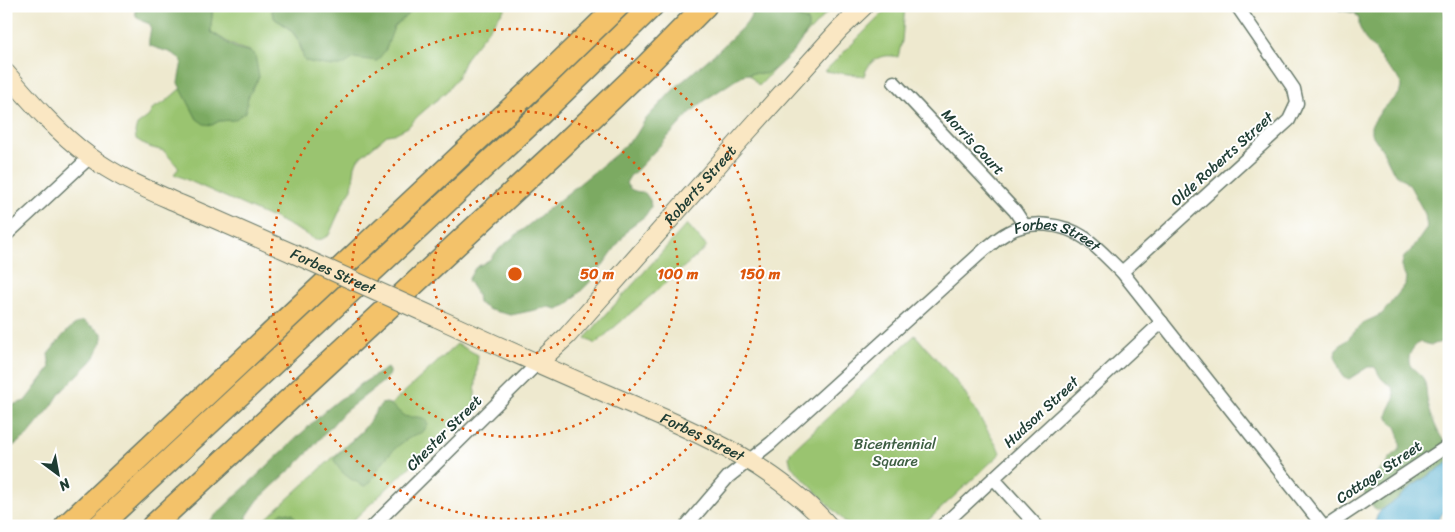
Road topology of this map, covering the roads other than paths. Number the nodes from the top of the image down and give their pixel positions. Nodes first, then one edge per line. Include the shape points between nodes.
1 (618, 6) edge
2 (652, 6) edge
3 (669, 6) edge
4 (705, 6) edge
5 (864, 6) edge
6 (1237, 6) edge
7 (6, 73) edge
8 (894, 82) dead end
9 (90, 157) junction
10 (1025, 226) junction
11 (6, 235) edge
12 (1122, 272) junction
13 (1162, 322) junction
14 (538, 363) junction
15 (1449, 444) edge
16 (749, 460) junction
17 (994, 479) junction
18 (66, 526) edge
19 (99, 526) edge
20 (116, 526) edge
21 (153, 526) edge
22 (374, 526) edge
23 (686, 526) edge
24 (829, 526) edge
25 (942, 526) edge
26 (1037, 526) edge
27 (1323, 526) edge
28 (1327, 526) edge

1 - 18 highway
2 - 19 highway
3 - 20 highway via 560,112
4 - 21 highway via 590,120
5 - 14 main road, Roberts Street via 774,102 567,336
6 - 12 street, Olde Roberts Street via 1294,89 1297,103 1289,120
7 - 9 main road, Forbes Street via 44,116
8 - 10 street, Morris Court via 1016,211
9 - 11 street
9 - 14 main road, Forbes Street, bridge via 134,183
10 - 12 street, Forbes Street via 1045,224 1066,228 1086,238
10 - 16 street, Forbes Street via 1008,232 986,250
12 - 13 street, Forbes Street
13 - 17 street, Hudson Street
13 - 27 street, Forbes Street
14 - 16 main road, Forbes Street via 713,440
14 - 22 street, Chester Street
15 - 28 street, Cottage Street
16 - 23 street via 728,478
16 - 24 main road via 777,478
17 - 25 street, Hudson Street
17 - 26 street

